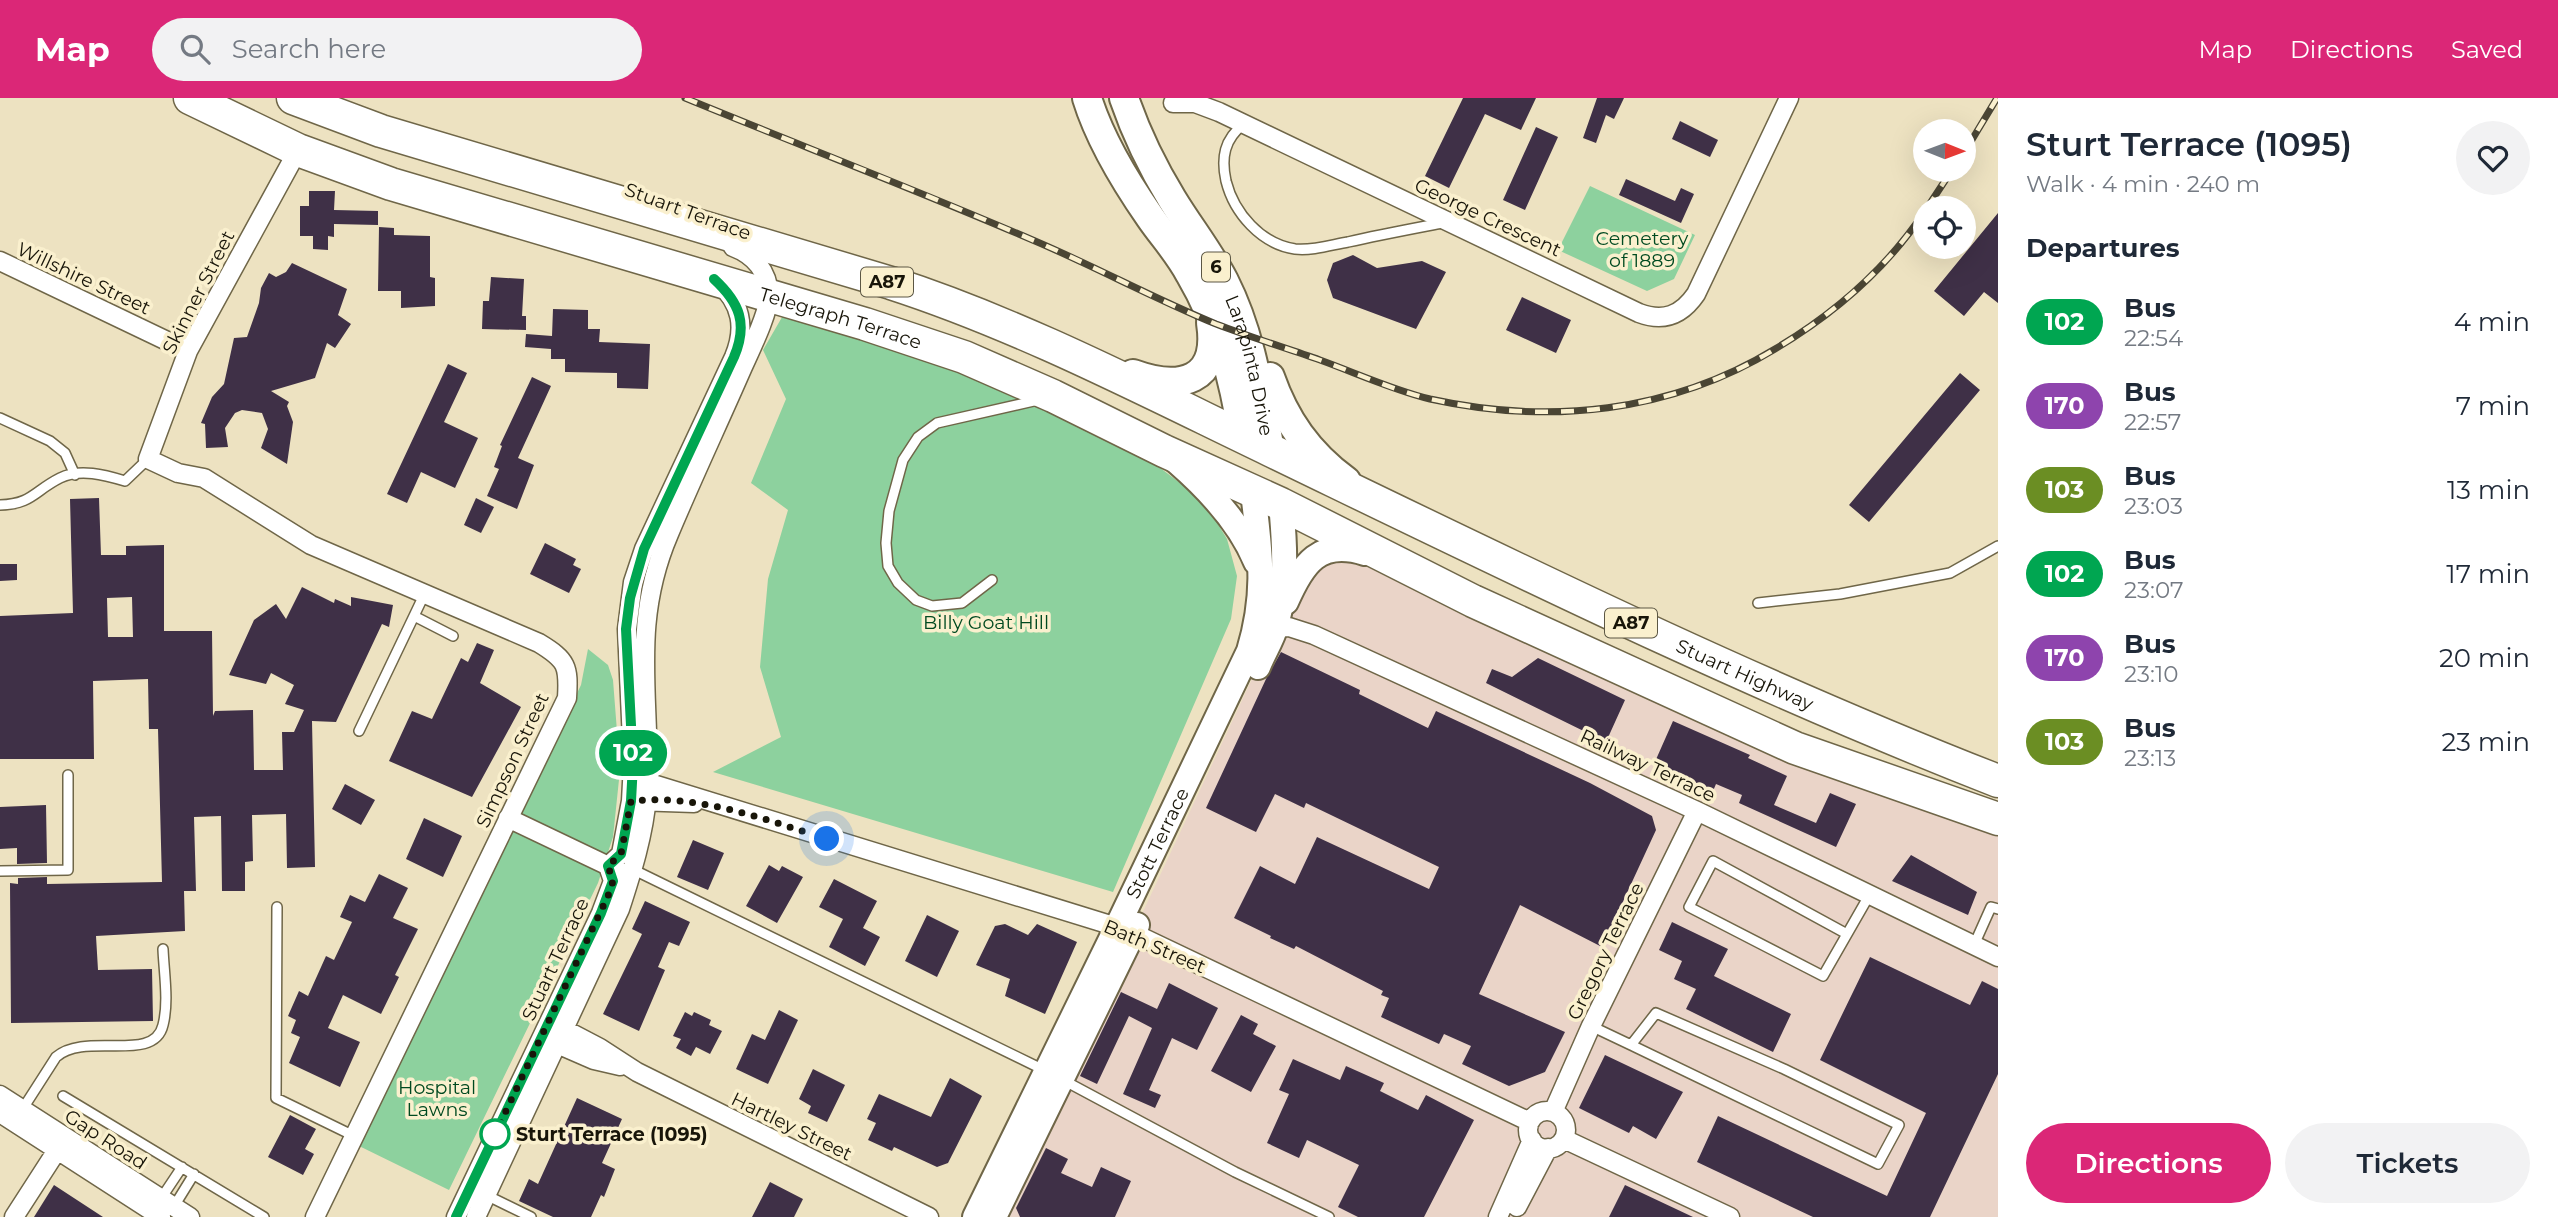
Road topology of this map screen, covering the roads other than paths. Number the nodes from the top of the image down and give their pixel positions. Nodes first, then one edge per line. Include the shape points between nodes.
1 (190, 98) edge
2 (293, 98) edge
3 (1087, 98) edge
4 (1124, 98) edge
5 (1789, 98) edge
6 (1173, 103) dead end
7 (1244, 124) junction
8 (298, 150) junction
9 (514, 172) junction
10 (1448, 221) junction
11 (0, 261) edge
12 (714, 279) junction
13 (1213, 288) junction
14 (769, 297) junction
15 (997, 321) junction
16 (188, 351) junction
17 (1053, 396) junction
18 (0, 418) edge
19 (1256, 444) junction
20 (1164, 451) junction
21 (148, 459) junction
22 (75, 475) junction
23 (1366, 495) junction
24 (1267, 498) junction
25 (0, 505) edge
26 (1998, 546) edge
27 (1399, 564) junction
28 (1262, 579) junction
29 (992, 580) dead end
30 (425, 595) junction
31 (1758, 603) dead end
32 (414, 616) junction
33 (1275, 628) junction
34 (453, 636) dead end
35 (359, 731) dead end
36 (68, 775) dead end
37 (1998, 781) edge
38 (640, 790) junction
39 (1697, 811) junction
40 (508, 818) junction
41 (1998, 819) edge
42 (608, 866) junction
43 (0, 871) edge
44 (631, 873) junction
45 (1870, 894) junction
46 (277, 906) dead end
47 (1998, 909) edge
48 (1125, 930) junction
49 (1847, 934) junction
50 (1974, 945) junction
51 (163, 949) dead end
52 (1998, 957) edge
53 (1591, 1026) junction
54 (553, 1033) junction
55 (1631, 1045) junction
56 (1054, 1075) junction
57 (0, 1095) edge
58 (63, 1096) dead end
59 (1553, 1112) junction
60 (12, 1115) edge
61 (1530, 1122) junction
62 (354, 1136) junction
63 (1564, 1139) junction
64 (1532, 1140) junction
65 (61, 1144) junction
66 (1548, 1148) junction
67 (182, 1167) junction
68 (194, 1174) junction
69 (486, 1195) junction
70 (163, 1210) edge
71 (14, 1217) edge
72 (190, 1217) edge
73 (264, 1217) edge
74 (315, 1217) edge
75 (456, 1217) edge
76 (476, 1217) edge
77 (531, 1217) edge
78 (929, 1217) edge
79 (975, 1217) edge
80 (994, 1217) edge
81 (1329, 1217) edge
82 (1498, 1217) edge
83 (1512, 1217) edge
84 (1730, 1217) edge

1 - 8 highway, Telegraph Terrace / A87
2 - 9 highway, A87
3 - 13 main road, Larapinta Drive / 6 via 1099,130 1133,190 1182,260
4 - 13 main road, Larapinta Drive / 6
5 - 10 street, George Crescent via 1696,294 1668,317 1639,313
6 - 7 street, George Crescent via 1204,106
7 - 10 street, George Crescent
7 - 10 lane via 1228,140 1223,163 1226,181 1246,220 1277,244 1308,250
8 - 12 highway, Telegraph Terrace / A87 via 391,184
8 - 16 street, Skinner Street
9 - 14 street, Stuart Terrace via 742,251 764,274
9 - 15 highway, A87 via 891,283
11 - 16 street, Willshire Street
12 - 14 highway, Telegraph Terrace / A87
12 - 38 street, Stuart Terrace via 736,307 741,337 644,549 626,629
13 - 15 main road via 1211,352 1193,379 1174,383 1150,380
13 - 19 main road, Larapinta Drive / 6 via 1234,382
13 - 23 main road via 1237,295 1280,407 1301,439
14 - 17 highway, Telegraph Terrace / A87 via 919,341
14 - 38 street, Stuart Terrace via 651,586 643,640
15 - 19 highway, A87
16 - 21 street, Skinner Street
17 - 20 highway, Telegraph Terrace / A87
17 - 29 lane via 937,423 918,437 903,460 886,543 888,566 898,583 916,600 932,606 962,603
18 - 22 lane via 50,441 65,453
19 - 23 highway, Stuart Highway / A87
19 - 24 highway, 6
20 - 24 highway, Telegraph Terrace / A87
20 - 28 main road via 1230,519 1250,548
21 - 22 lane via 125,481 94,473
21 - 30 street, Simpson Street via 178,473 204,478 311,545
22 - 25 lane via 62,476 19,505
23 - 37 highway, Stuart Highway / A87 via 1748,678
24 - 27 highway, A87
24 - 28 main road, Stott Terrace
24 - 33 main road, Stott Terrace via 1284,559
26 - 31 lane via 1950,573 1840,594
27 - 33 main road via 1338,548 1317,555 1302,570
27 - 41 highway, A87 via 1796,748
28 - 48 main road, Stott Terrace via 1249,651
30 - 32 lane
30 - 40 street, Simpson Street via 539,643 559,655 569,676 566,698
32 - 34 lane
32 - 35 lane
33 - 39 street, Railway Terrace via 1314,635
33 - 48 main road, Stott Terrace
36 - 43 lane via 68,870
38 - 42 street, Stuart Terrace via 621,854
38 - 44 street, Stuart Terrace via 643,824
38 - 48 street, Bath Street via 667,786
39 - 45 street, Railway Terrace
39 - 53 street, Gregory Terrace
40 - 42 street
40 - 62 street, Simpson Street
42 - 44 street
42 - 54 street, Stuart Terrace via 613,881
44 - 54 street, Stuart Terrace via 620,909
44 - 56 lane
45 - 49 lane
45 - 50 street, Railway Terrace
46 - 62 lane via 276,1098
47 - 50 lane via 1991,907
48 - 56 main road, Stott Terrace
48 - 61 street, Bath Street
49 - 49 lane via 1823,976 1689,907 1713,861
50 - 52 street, Railway Terrace
51 - 60 lane via 165,1014 156,1040 140,1045 83,1045 63,1051
53 - 55 lane
53 - 59 street, Gregory Terrace
54 - 69 street, Stuart Terrace
54 - 75 street, Stuart Terrace
54 - 78 street, Hartley Street via 600,1048 637,1072
55 - 55 lane via 1656,1013 1899,1125 1878,1164
56 - 79 main road, Stott Terrace
56 - 80 main road, Stott Terrace
56 - 81 lane
57 - 60 street, Gap Road
58 - 67 lane
59 - 61 street via 1540,1112
59 - 63 street via 1563,1120
60 - 65 street, Gap Road
61 - 64 street
62 - 74 street, Simpson Street
63 - 66 street
63 - 84 street
64 - 66 street
64 - 82 street
65 - 70 street, Gap Road
65 - 71 street
66 - 83 street
67 - 68 lane
67 - 70 lane
68 - 70 lane
68 - 73 lane
69 - 76 street, Stuart Terrace
69 - 77 lane
70 - 72 street, Gap Road

